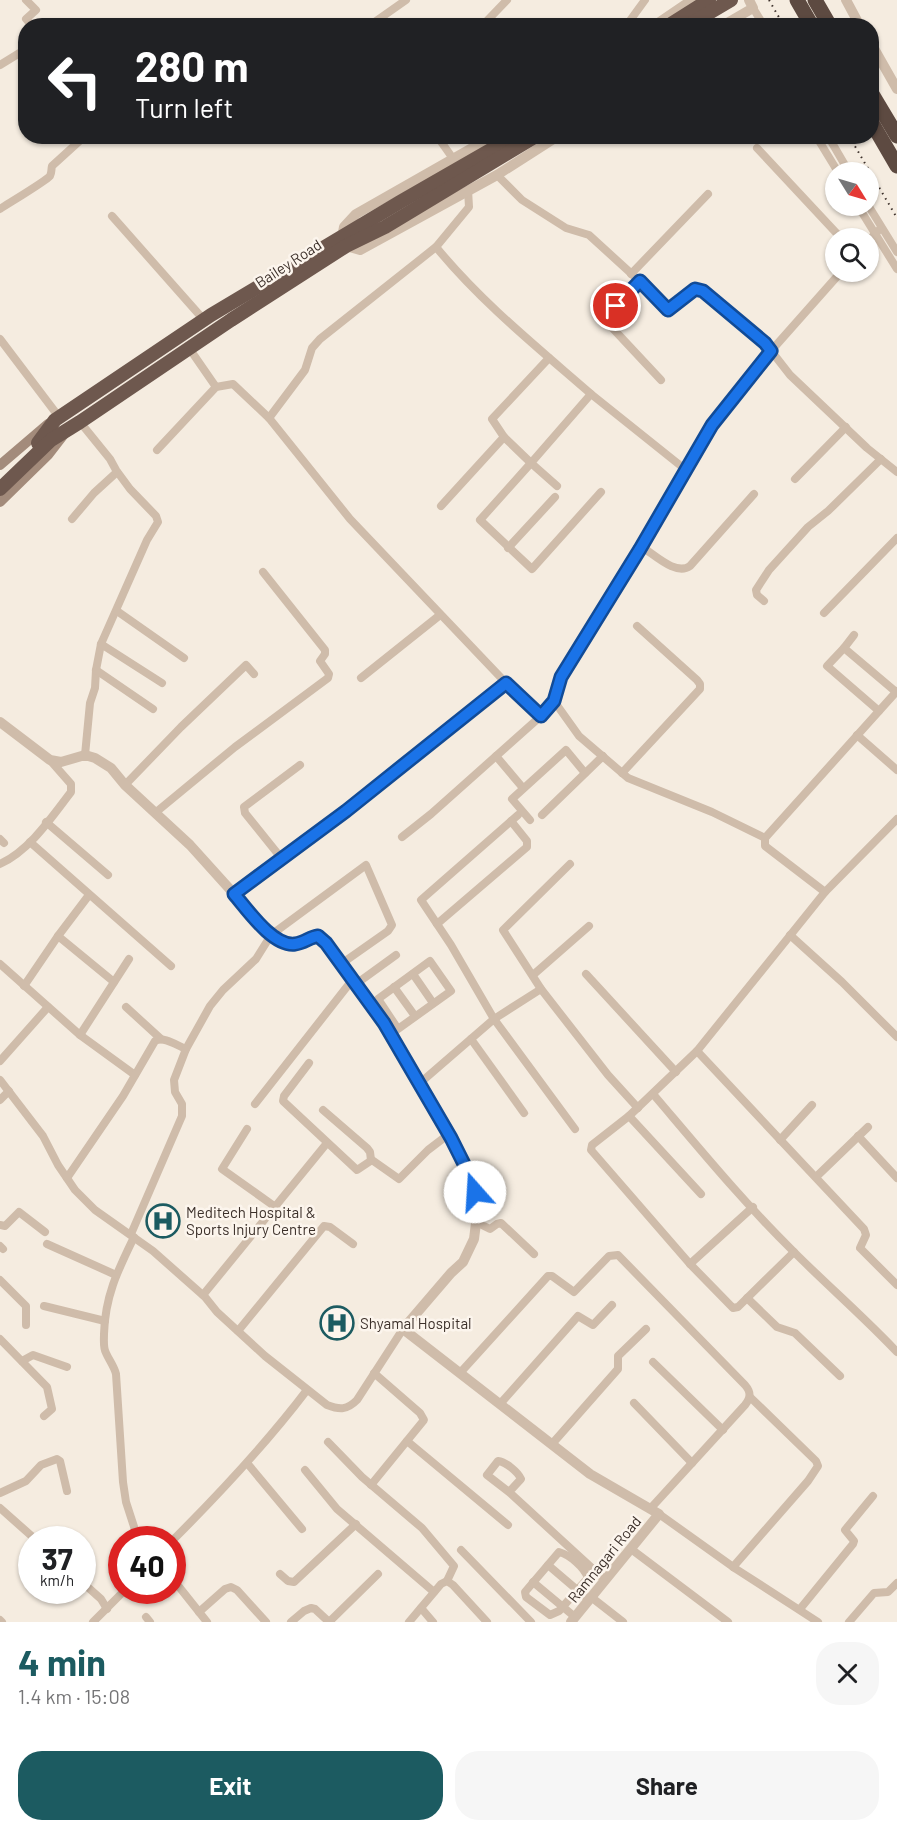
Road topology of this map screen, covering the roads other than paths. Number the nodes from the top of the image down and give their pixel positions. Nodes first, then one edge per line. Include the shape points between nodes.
1 (26, 0) edge
2 (406, 0) edge
3 (507, 0) edge
4 (645, 0) edge
5 (693, 0) edge
6 (709, 0) edge
7 (731, 0) edge
8 (797, 0) edge
9 (814, 0) edge
10 (846, 0) edge
11 (751, 4) edge
12 (28, 18) edge
13 (380, 18) edge
14 (490, 18) edge
15 (632, 18) edge
16 (666, 18) edge
17 (681, 18) edge
18 (701, 18) edge
19 (733, 18) edge
20 (759, 18) edge
21 (808, 18) edge
22 (825, 18) edge
23 (856, 18) edge
24 (18, 54) edge
25 (879, 57) edge
26 (0, 65) edge
27 (897, 89) edge
28 (879, 106) edge
29 (879, 135) edge
30 (897, 136) edge
31 (76, 144) edge
32 (443, 144) edge
33 (480, 144) edge
34 (501, 144) edge
35 (523, 144) edge
36 (545, 144) edge
37 (821, 144) edge
38 (833, 144) edge
39 (757, 148) dead end
40 (454, 160) junction
41 (832, 162) edge
42 (843, 162) edge
43 (897, 166) edge
44 (497, 175) junction
45 (468, 190) junction
46 (708, 194) dead end
47 (0, 209) edge
48 (112, 216) dead end
49 (866, 216) edge
50 (832, 228) edge
51 (876, 228) edge
52 (879, 231) edge
53 (879, 232) edge
54 (344, 242) junction
55 (436, 247) junction
56 (897, 252) edge
57 (897, 269) edge
58 (631, 274) junction
59 (640, 281) junction
60 (832, 282) edge
61 (204, 320) junction
62 (0, 339) edge
63 (189, 348) junction
64 (771, 351) junction
65 (549, 358) junction
66 (661, 380) dead end
67 (216, 387) junction
68 (591, 394) junction
69 (57, 418) junction
70 (269, 418) junction
71 (80, 423) junction
72 (846, 427) junction
73 (67, 431) junction
74 (504, 437) junction
75 (157, 450) dead end
76 (882, 459) junction
77 (531, 463) junction
78 (0, 465) edge
79 (686, 470) junction
80 (117, 472) junction
81 (897, 472) edge
82 (795, 479) dead end
83 (0, 480) edge
84 (557, 486) dead end
85 (0, 489) edge
86 (602, 492) dead end
87 (754, 494) dead end
88 (555, 497) dead end
89 (0, 502) edge
90 (441, 506) dead end
91 (72, 519) dead end
92 (897, 538) edge
93 (642, 547) junction
94 (508, 548) junction
95 (263, 572) dead end
96 (764, 601) dead end
97 (117, 611) junction
98 (824, 613) dead end
99 (440, 615) junction
100 (638, 626) dead end
101 (854, 635) dead end
102 (101, 644) junction
103 (844, 648) junction
104 (184, 658) dead end
105 (96, 670) junction
106 (254, 674) dead end
107 (361, 678) dead end
108 (162, 683) dead end
109 (506, 683) junction
110 (897, 691) edge
111 (554, 701) junction
112 (153, 709) dead end
113 (879, 711) junction
114 (541, 716) junction
115 (0, 722) edge
116 (857, 735) junction
117 (85, 755) junction
118 (496, 756) junction
119 (603, 756) junction
120 (50, 760) junction
121 (300, 765) dead end
122 (897, 770) edge
123 (585, 773) junction
124 (622, 773) junction
125 (125, 785) junction
126 (523, 788) junction
127 (155, 813) junction
128 (542, 815) dead end
129 (897, 819) edge
130 (530, 820) dead end
131 (46, 822) junction
132 (402, 837) dead end
133 (765, 838) junction
134 (30, 842) junction
135 (282, 859) junction
136 (0, 864) edge
137 (570, 864) dead end
138 (108, 875) dead end
139 (825, 892) junction
140 (234, 894) junction
141 (89, 895) junction
142 (437, 924) junction
143 (589, 926) dead end
144 (271, 935) junction
145 (790, 935) junction
146 (58, 936) junction
147 (396, 955) dead end
148 (129, 959) dead end
149 (0, 964) edge
150 (342, 964) junction
151 (171, 966) dead end
152 (413, 974) junction
153 (586, 974) dead end
154 (533, 975) junction
155 (114, 982) junction
156 (354, 982) junction
157 (24, 986) junction
158 (394, 987) junction
159 (541, 989) junction
160 (433, 1003) junction
161 (48, 1007) junction
162 (126, 1007) dead end
163 (415, 1016) junction
164 (494, 1019) junction
165 (395, 1032) junction
166 (80, 1035) junction
167 (897, 1037) edge
168 (161, 1039) junction
169 (471, 1039) junction
170 (186, 1049) junction
171 (697, 1051) junction
172 (0, 1061) edge
173 (309, 1063) dead end
174 (676, 1072) junction
175 (135, 1075) junction
176 (0, 1080) edge
177 (420, 1083) junction
178 (9, 1091) junction
179 (653, 1094) junction
180 (0, 1100) edge
181 (255, 1104) dead end
182 (812, 1106) dead end
183 (638, 1108) junction
184 (323, 1110) dead end
185 (524, 1113) dead end
186 (629, 1116) junction
187 (868, 1127) dead end
188 (247, 1129) dead end
189 (575, 1129) dead end
190 (449, 1134) junction
191 (858, 1136) junction
192 (780, 1140) junction
193 (327, 1143) junction
194 (371, 1160) junction
195 (71, 1171) junction
196 (816, 1177) junction
197 (897, 1178) edge
198 (701, 1194) dead end
199 (274, 1206) junction
200 (753, 1207) junction
201 (476, 1222) junction
202 (0, 1225) edge
203 (45, 1232) dead end
204 (132, 1235) junction
205 (47, 1244) dead end
206 (353, 1244) dead end
207 (794, 1252) junction
208 (534, 1254) dead end
209 (690, 1264) junction
210 (116, 1275) junction
211 (0, 1280) edge
212 (897, 1285) edge
213 (203, 1295) junction
214 (747, 1298) junction
215 (612, 1305) dead end
216 (44, 1306) dead end
217 (105, 1321) junction
218 (26, 1325) dead end
219 (403, 1329) junction
220 (646, 1329) dead end
221 (238, 1332) junction
222 (1, 1342) edge
223 (897, 1352) edge
224 (22, 1361) junction
225 (653, 1362) dead end
226 (67, 1367) dead end
227 (374, 1373) junction
228 (460, 1373) junction
229 (840, 1376) dead end
230 (307, 1390) junction
231 (750, 1397) junction
232 (500, 1404) junction
233 (634, 1404) dead end
234 (44, 1416) dead end
235 (723, 1430) junction
236 (407, 1441) junction
237 (328, 1442) dead end
238 (552, 1444) junction
239 (247, 1463) junction
240 (692, 1463) junction
241 (305, 1470) dead end
242 (371, 1485) junction
243 (67, 1491) dead end
244 (509, 1492) dead end
245 (0, 1493) edge
246 (873, 1496) dead end
247 (0, 1508) edge
248 (655, 1512) junction
249 (356, 1524) junction
250 (508, 1525) dead end
251 (20, 1526) edge
252 (134, 1526) edge
253 (186, 1526) edge
254 (302, 1529) dead end
255 (631, 1549) junction
256 (462, 1550) dead end
257 (548, 1565) junction
258 (733, 1567) junction
259 (280, 1574) dead end
260 (378, 1574) dead end
261 (605, 1580) junction
262 (447, 1581) junction
263 (533, 1582) junction
264 (897, 1583) edge
265 (577, 1591) junction
266 (434, 1592) junction
267 (96, 1595) edge
268 (186, 1596) edge
269 (590, 1599) junction
270 (112, 1604) edge
271 (563, 1607) junction
272 (421, 1608) junction
273 (107, 1609) junction
274 (800, 1609) junction
275 (199, 1612) junction
276 (573, 1619) edge
277 (93, 1622) edge
278 (207, 1622) edge
279 (266, 1622) edge
280 (291, 1622) edge
281 (329, 1622) edge
282 (409, 1622) edge
283 (433, 1622) edge
284 (486, 1622) edge
285 (531, 1622) edge
286 (623, 1622) edge
287 (728, 1622) edge
288 (818, 1622) edge
289 (849, 1622) edge

1 - 12 street via 36,10
2 - 13 street
3 - 14 street
4 - 15 street
5 - 16 street
6 - 17 highway
7 - 18 highway
8 - 21 highway
9 - 22 highway
10 - 23 street
11 - 19 street
11 - 20 street
24 - 26 street
25 - 27 street
28 - 30 highway
29 - 43 highway
31 - 47 street via 52,166 45,181
32 - 40 street
33 - 40 street
34 - 54 highway via 400,202
35 - 54 highway, Bailey Road via 385,226
36 - 44 street
37 - 41 street
38 - 42 street
39 - 50 street
40 - 54 street via 356,214 344,227
44 - 45 street
44 - 58 street via 522,200 566,228 589,235
45 - 54 street via 360,250
45 - 55 street via 469,207
46 - 58 street
48 - 61 street
49 - 51 street
52 - 56 street
53 - 57 street
54 - 61 highway
54 - 63 highway, Bailey Road
55 - 65 street via 457,273
55 - 70 street via 320,339 312,348 305,370
58 - 59 street
59 - 64 street via 668,310 695,289 703,291
59 - 66 street via 604,319
60 - 64 street
61 - 69 highway
62 - 69 street
63 - 67 street
63 - 71 highway, Bailey Road
64 - 72 street via 790,375
64 - 79 street via 712,425
65 - 68 street
65 - 74 street via 492,419
67 - 70 street via 233,384
67 - 75 street
68 - 77 street
68 - 79 street
69 - 78 main road
69 - 83 highway
70 - 99 street via 350,519
71 - 73 highway, Bailey Road
71 - 80 street
72 - 76 street
72 - 82 street
73 - 85 highway, Bailey Road via 51,440
73 - 89 main road
74 - 77 street
74 - 90 street
76 - 81 street
76 - 96 street via 768,570 756,590
77 - 84 street
77 - 94 street via 480,520
79 - 93 street
80 - 91 street
80 - 97 street via 158,522
86 - 94 street via 532,569
87 - 93 street via 685,570
88 - 94 street
92 - 98 street
93 - 111 street via 561,677
95 - 127 street via 325,650 320,661 328,678
97 - 102 street
97 - 104 street
99 - 107 street
99 - 109 street
100 - 124 street via 697,680 700,689
101 - 103 street
102 - 105 street
102 - 108 street
103 - 110 street
103 - 113 street via 827,666
105 - 112 street
105 - 117 street
106 - 125 street via 246,665
109 - 114 street
109 - 135 street
110 - 113 street
111 - 114 street
111 - 119 street via 579,736
113 - 116 street
114 - 118 street
115 - 120 street
116 - 122 street
116 - 133 street
117 - 120 street via 61,762
117 - 125 street via 111,768
118 - 126 street
118 - 132 street
119 - 123 street
119 - 124 street
120 - 131 street via 72,788
121 - 135 street via 244,807
123 - 126 street via 566,750
123 - 128 street
124 - 133 street
125 - 127 street
126 - 130 street via 512,799
127 - 140 street
129 - 139 street
131 - 134 street
131 - 138 street
133 - 139 street via 765,846
134 - 136 street
134 - 141 street
135 - 140 street
137 - 154 street via 503,930
139 - 145 street
140 - 144 street
141 - 146 street
141 - 151 street
142 - 142 street via 421,900 515,818 527,847
142 - 164 street
143 - 154 street
144 - 150 street via 289,944 321,937
144 - 150 street via 366,865 392,925
144 - 170 street via 256,959 215,999
145 - 167 street
145 - 171 street
146 - 155 street
146 - 157 street
147 - 156 street
148 - 155 street
149 - 157 street
150 - 156 street
152 - 158 street
152 - 160 street
152 - 160 street via 430,961 451,991
153 - 174 street
154 - 159 street
155 - 166 street
156 - 165 street
156 - 181 street
157 - 161 street
158 - 163 street
158 - 165 street via 378,999
159 - 164 street
159 - 183 street
160 - 163 street
161 - 166 street
161 - 172 street
162 - 168 street
163 - 165 street
164 - 169 street
164 - 189 street
165 - 177 street
166 - 175 street
168 - 170 street
168 - 175 street via 152,1044
169 - 177 street
169 - 185 street
170 - 204 street via 173,1086 182,1104 182,1116
171 - 174 street
171 - 192 street
173 - 193 street via 283,1100
174 - 179 street
175 - 195 street
176 - 178 street
177 - 190 street
178 - 180 street
178 - 195 street
179 - 183 street
179 - 200 street
182 - 192 street
183 - 186 street
184 - 194 street via 367,1148
186 - 198 street
186 - 209 street via 592,1145 591,1150
187 - 191 street
188 - 199 street via 222,1169
190 - 194 street via 399,1179
190 - 201 street via 471,1178 478,1207
191 - 196 street
191 - 197 street
192 - 196 street
193 - 194 street via 357,1170
193 - 199 street
195 - 204 street via 75,1190 95,1210
196 - 212 street via 866,1232 861,1250
199 - 213 street
200 - 207 street
200 - 209 street
201 - 208 street via 488,1229 503,1224
201 - 219 street via 474,1239 463,1262
202 - 203 street via 5,1226 19,1212
204 - 210 street
204 - 213 street
205 - 210 street
206 - 221 street via 324,1227
207 - 214 street
207 - 223 street
209 - 214 street via 733,1308
210 - 217 street
211 - 218 street via 26,1306
213 - 221 street
214 - 229 street via 777,1327 793,1331
215 - 232 street via 593,1325 578,1316
216 - 217 street
217 - 252 street via 105,1352 114,1366 118,1387 123,1482
219 - 227 street
219 - 228 street
220 - 238 street via 620,1354 618,1369
221 - 230 street
222 - 224 street
224 - 226 street via 33,1355
224 - 234 street via 49,1390 52,1409
225 - 235 street
227 - 230 street via 350,1408 327,1405
227 - 236 street via 424,1418
228 - 231 street via 548,1276 574,1292 615,1254 745,1385
228 - 232 street
230 - 239 street
231 - 235 street
231 - 258 street via 819,1466
232 - 238 street
233 - 240 street
235 - 240 street
236 - 242 street
236 - 250 street
237 - 242 street
238 - 248 street via 590,1474
239 - 253 street
239 - 254 street
240 - 248 street
241 - 249 street via 330,1502
242 - 262 street via 422,1528 453,1565
243 - 245 street via 57,1459 40,1466 26,1481
244 - 261 street
246 - 274 street via 845,1530 853,1544
247 - 251 street
248 - 255 street, Ramnagari Road
248 - 258 street
249 - 259 street via 294,1582
249 - 266 street
255 - 261 street, Ramnagari Road
255 - 287 street
256 - 285 street
257 - 263 street
257 - 265 street
257 - 265 street via 559,1552 578,1564 588,1578
258 - 274 street
260 - 281 street
261 - 269 street, Ramnagari Road
262 - 266 street
262 - 284 street
263 - 271 street
263 - 271 street via 525,1592 526,1597 550,1616
264 - 289 street via 888,1592 872,1594
265 - 269 street
265 - 271 street
266 - 272 street
267 - 273 street
268 - 275 street
269 - 276 street, Ramnagari Road
269 - 286 street
270 - 273 street
271 - 276 street
272 - 282 street
272 - 283 street
273 - 277 street
274 - 288 street
275 - 278 street
275 - 279 street via 231,1587
280 - 281 street via 311,1608

